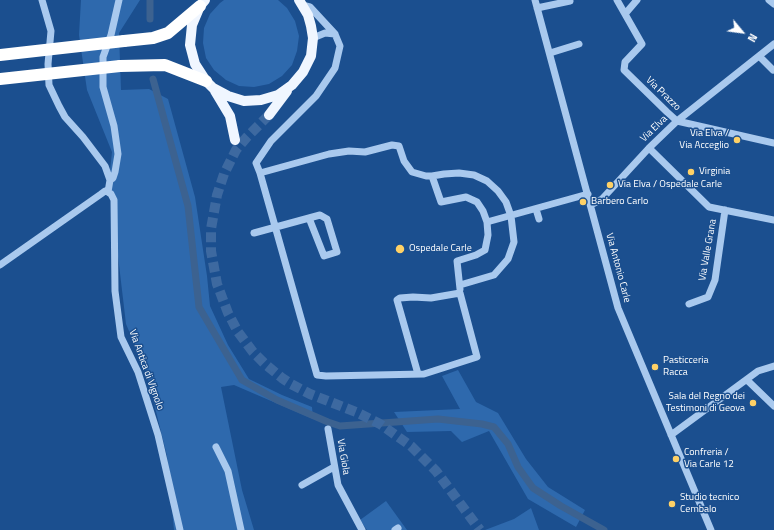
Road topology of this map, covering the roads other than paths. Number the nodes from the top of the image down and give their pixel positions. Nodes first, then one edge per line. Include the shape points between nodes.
1 (42, 0) edge
2 (119, 0) edge
3 (535, 0) edge
4 (617, 0) edge
5 (638, 0) edge
6 (769, 0) edge
7 (570, 1) edge
8 (300, 2) edge
9 (202, 3) edge
10 (774, 4) edge
11 (538, 8) junction
12 (625, 14) junction
13 (335, 34) junction
14 (313, 38) junction
15 (579, 44) dead end
16 (774, 44) edge
17 (550, 53) junction
18 (0, 55) edge
19 (759, 56) junction
20 (773, 70) dead end
21 (0, 79) edge
22 (209, 84) junction
23 (292, 85) junction
24 (269, 115) tunnel mouth
25 (677, 121) junction
26 (235, 140) dead end
27 (774, 142) edge
28 (649, 148) junction
29 (260, 173) junction
30 (432, 176) junction
31 (110, 180) junction
32 (108, 192) junction
33 (588, 194) junction
34 (591, 205) junction
35 (536, 209) junction
36 (725, 210) junction
37 (511, 216) junction
38 (309, 218) junction
39 (539, 219) dead end
40 (774, 220) edge
41 (487, 222) junction
42 (276, 228) junction
43 (254, 233) dead end
44 (0, 265) edge
45 (460, 285) junction
46 (460, 294) junction
47 (689, 304) dead end
48 (774, 366) edge
49 (418, 374) junction
50 (747, 380) junction
51 (774, 406) edge
52 (328, 429) dead end
53 (671, 435) junction
54 (216, 447) dead end
55 (334, 467) junction
56 (302, 485) dead end
57 (180, 530) edge
58 (241, 530) edge
59 (362, 530) edge
60 (711, 530) edge

1 - 31 street via 50,31 49,85 65,117 105,166
2 - 31 street, Via Antica di Vignolo via 103,57 103,87 114,126 118,154 114,178
3 - 11 street, Via Antonio Carle
4 - 12 street, Via Prazzo
5 - 12 street
6 - 10 street
7 - 11 street
8 - 13 street via 310,7
8 - 14 main road via 308,15
9 - 18 highway, bridge via 168,33 152,38
9 - 22 main road via 192,25 190,45 195,64
11 - 17 street, Via Antonio Carle
12 - 25 street, Via Prazzo via 642,44 624,62 624,70
13 - 14 street via 324,33
13 - 29 street via 340,46 335,68 316,96 271,141 256,163
14 - 23 main road via 304,72
15 - 17 street
16 - 19 street, Via Elva
17 - 33 street, Via Antonio Carle
19 - 20 street
19 - 25 street, Via Elva
21 - 22 highway, bridge via 120,66 165,65
22 - 23 main road via 228,96 244,101 278,95
22 - 26 main road via 230,116
23 - 24 main road
25 - 27 street, Via Prazzo
25 - 28 street, Via Elva
28 - 34 street, Via Elva via 602,199
28 - 36 street via 710,207
29 - 30 street via 330,154 366,152 392,145 399,146 404,161 412,172
29 - 42 street
30 - 37 street via 458,173 474,175 487,181 506,202
30 - 41 street via 441,202 466,197 476,202
31 - 32 street, Via Antica di Vignolo
32 - 44 street via 105,191
32 - 57 street, Via Antica di Vignolo via 114,200 115,291 121,337 138,372 158,435
33 - 34 street, Via Antonio Carle
33 - 35 street
34 - 53 street, Via Antonio Carle via 618,308
35 - 37 street
35 - 39 street
36 - 40 street
36 - 47 street, Via Valle Grana via 715,280 708,296
37 - 41 street
37 - 45 street via 514,242 508,259 494,275
38 - 38 street via 320,215 327,219 337,252 324,256
38 - 42 street
41 - 45 street via 485,250 457,262
42 - 43 street
42 - 49 street via 317,375
45 - 46 street
46 - 49 street via 477,357
46 - 49 street via 397,300
48 - 50 street via 758,371
50 - 51 street
50 - 53 street
52 - 55 street, Via Giola
53 - 60 street, Via Antonio Carle
54 - 58 street via 228,471
55 - 56 street
55 - 59 street, Via Giola via 338,485

